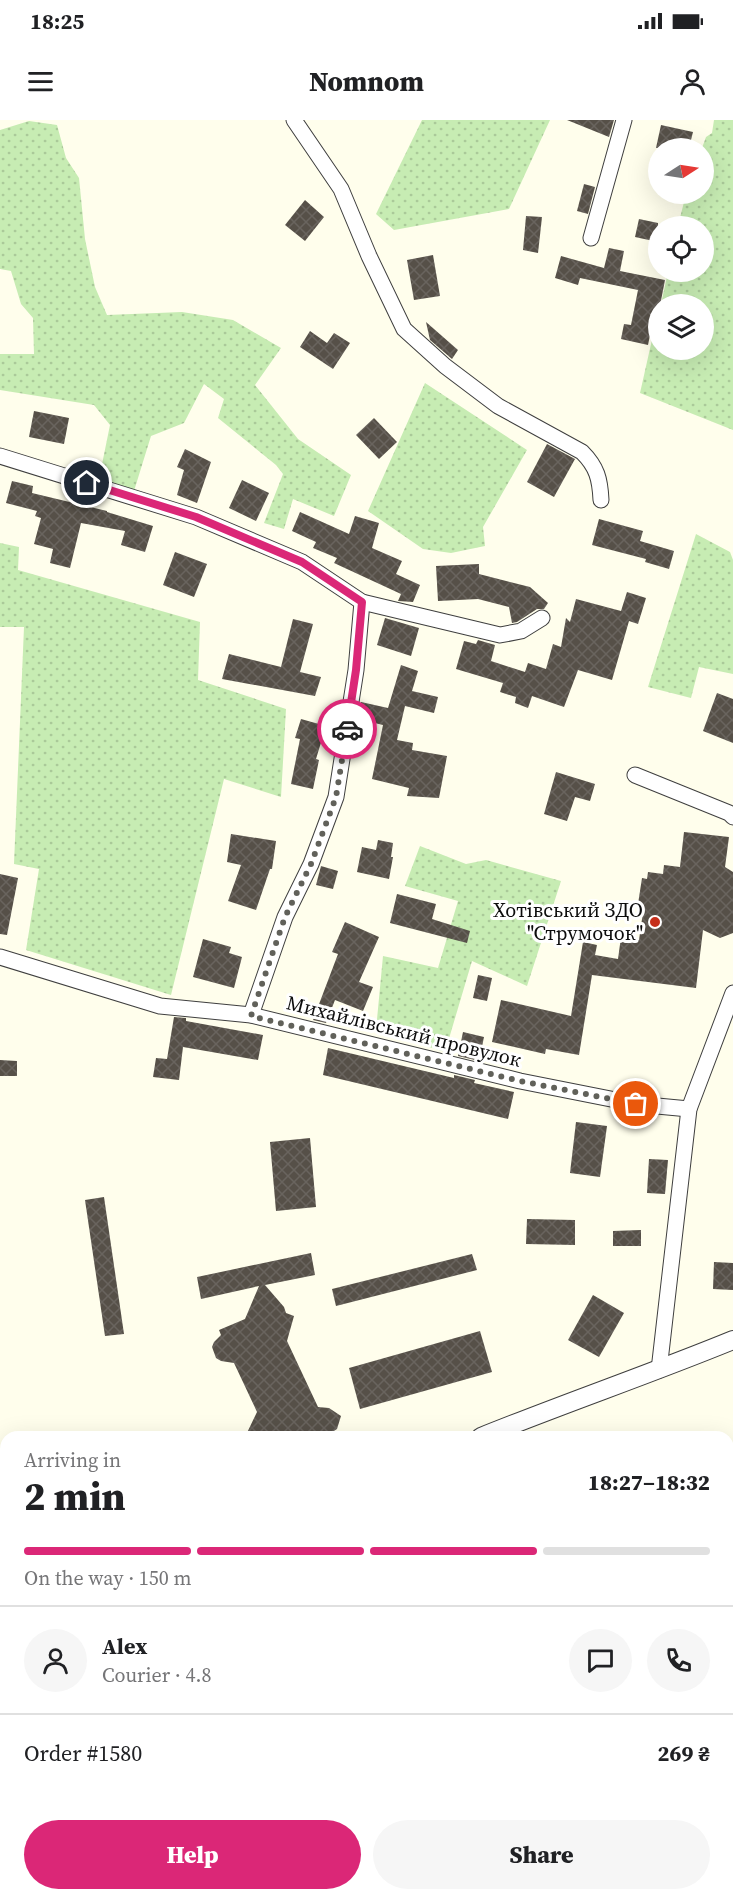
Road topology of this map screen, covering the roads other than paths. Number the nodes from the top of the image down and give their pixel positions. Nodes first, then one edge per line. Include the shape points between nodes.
1 (294, 120) edge
2 (624, 120) edge
3 (591, 238) dead end
4 (0, 456) edge
5 (602, 500) dead end
6 (362, 602) junction
7 (542, 618) dead end
8 (636, 775) dead end
9 (733, 817) edge
10 (0, 957) edge
11 (733, 993) edge
12 (251, 1016) junction
13 (689, 1109) junction
14 (733, 1340) edge
15 (659, 1370) junction
16 (496, 1431) edge

1 - 5 street via 341,189 404,329 498,406 582,452 593,463
2 - 3 street
4 - 6 street via 196,517 302,562
6 - 7 street via 500,635 521,631
6 - 12 street, Михайлівський провулок via 356,670 336,797 311,864 285,917
8 - 9 street
10 - 12 street via 160,1006
11 - 13 street
12 - 13 street, Михайлівський провулок via 520,1081 636,1104
13 - 15 street
14 - 15 street
15 - 16 street

